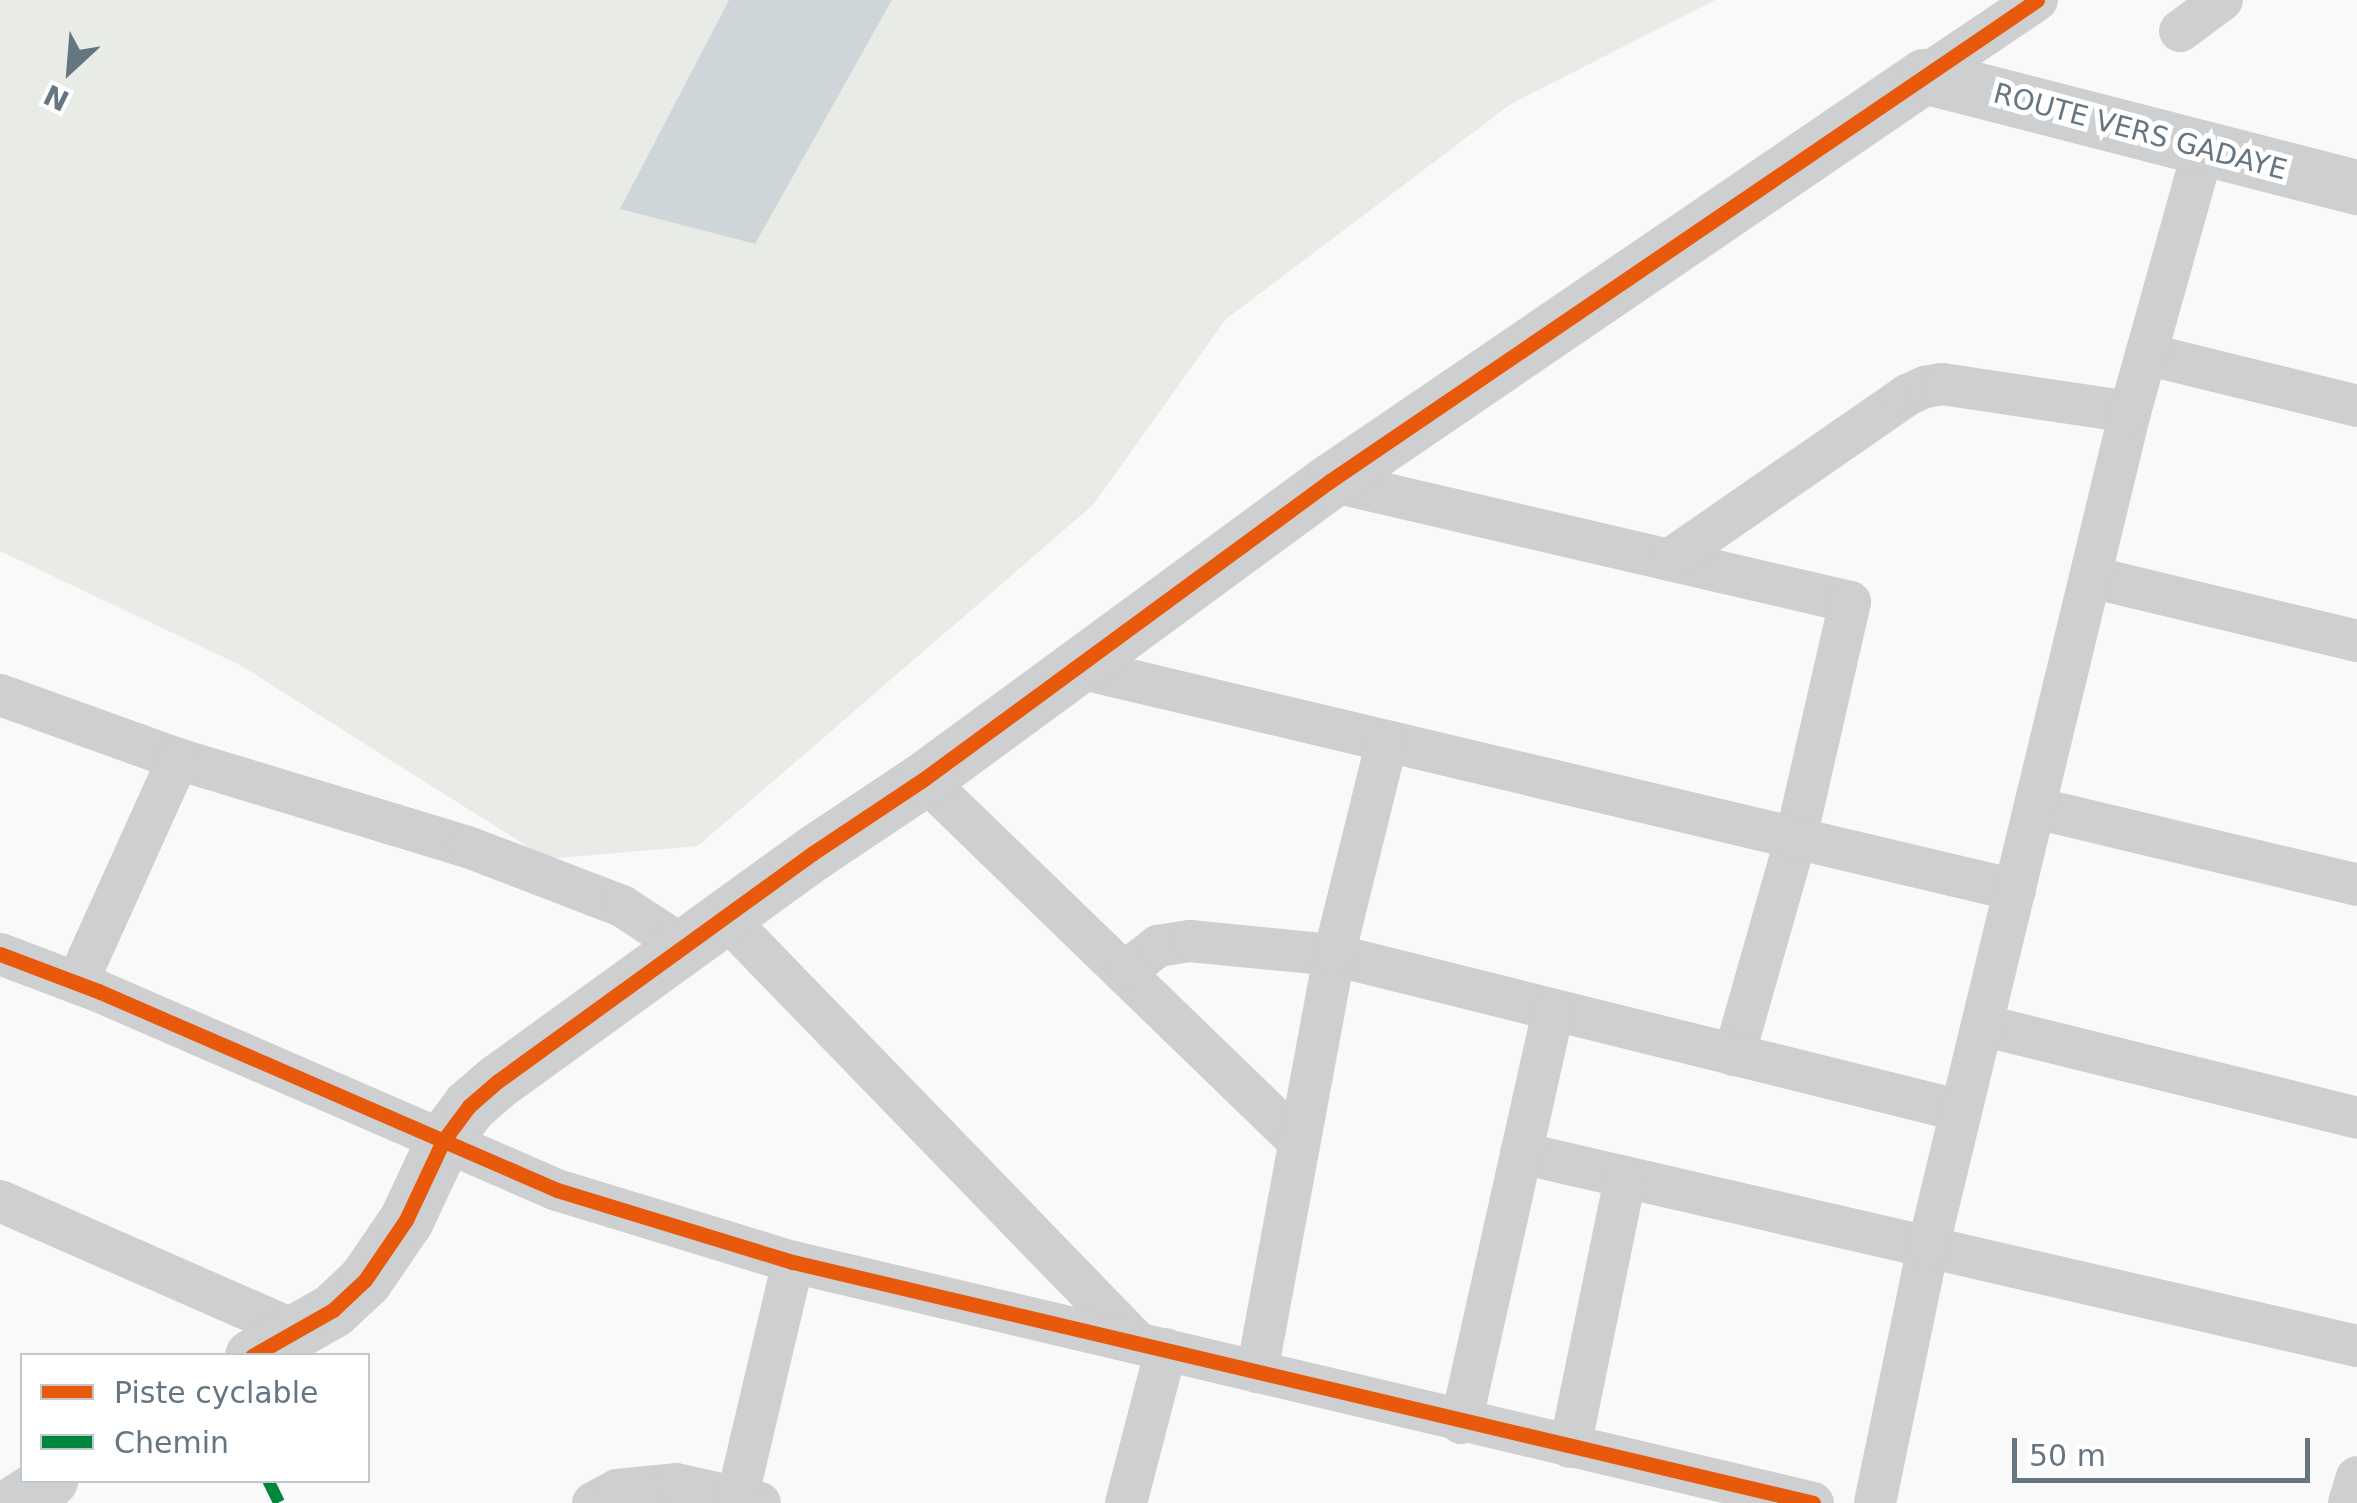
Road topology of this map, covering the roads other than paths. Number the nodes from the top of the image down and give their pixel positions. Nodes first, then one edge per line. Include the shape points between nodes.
1 (2037, 0) edge
2 (2222, 0) edge
3 (2180, 32) dead end
4 (1924, 76) junction
5 (2203, 150) junction
6 (2357, 187) edge
7 (2146, 354) junction
8 (2357, 406) edge
9 (2130, 412) junction
10 (1330, 481) junction
11 (1669, 560) junction
12 (2091, 577) junction
13 (2357, 641) edge
14 (1075, 667) junction
15 (0, 695) edge
16 (1387, 740) junction
17 (178, 759) junction
18 (924, 779) junction
19 (2035, 808) junction
20 (1796, 838) junction
21 (2357, 885) edge
22 (2015, 890) junction
23 (704, 931) junction
24 (0, 954) edge
25 (1334, 955) junction
26 (1126, 971) junction
27 (78, 983) junction
28 (1553, 1010) junction
29 (1982, 1025) junction
30 (1734, 1055) junction
31 (1961, 1111) junction
32 (2357, 1118) edge
33 (1296, 1140) junction
34 (443, 1141) junction
35 (1520, 1153) junction
36 (1625, 1178) junction
37 (4, 1207) edge
38 (1928, 1248) junction
39 (793, 1262) junction
40 (273, 1343) edge
41 (1150, 1344) junction
42 (2357, 1346) edge
43 (1257, 1372) junction
44 (1461, 1423) junction
45 (1570, 1447) junction
46 (2357, 1477) edge
47 (45, 1483) edge
48 (1710, 1491) edge
49 (745, 1501) edge
50 (14, 1503) edge
51 (593, 1503) edge
52 (1126, 1503) edge
53 (1813, 1503) edge
54 (1875, 1503) edge
55 (2349, 1503) edge

1 - 4 street
2 - 3 street
4 - 5 street, ROUTE VERS GADAYE
4 - 10 street
5 - 6 street, ROUTE VERS GADAYE
5 - 7 street
7 - 8 street
7 - 9 street
9 - 11 street via 1926,387
9 - 12 street
10 - 11 street
10 - 14 street
11 - 20 street via 1850,602
12 - 13 street
12 - 19 street
14 - 16 street
14 - 18 street
15 - 17 street
16 - 20 street
16 - 25 street
17 - 23 street via 468,847
17 - 27 street
18 - 23 street
18 - 26 street
19 - 21 street
19 - 22 street
20 - 22 street
20 - 30 street
22 - 29 street
23 - 34 street via 498,1081
23 - 41 street
24 - 27 street
25 - 26 street via 1190,941 1158,946
25 - 28 street
25 - 33 street
26 - 33 street
27 - 34 street
28 - 30 street
28 - 35 street
29 - 31 street
29 - 32 street
30 - 31 street
31 - 38 street
33 - 43 street
34 - 39 street via 557,1190
34 - 40 street via 406,1220 365,1280 333,1310
35 - 36 street
35 - 44 street
36 - 38 street
36 - 45 street
37 - 40 street
38 - 42 street
38 - 54 street
39 - 41 street
39 - 49 street
41 - 43 street
41 - 52 street
43 - 44 street
44 - 45 street
45 - 48 street
46 - 55 street
47 - 50 street
48 - 53 street
49 - 51 street via 676,1484 616,1490

